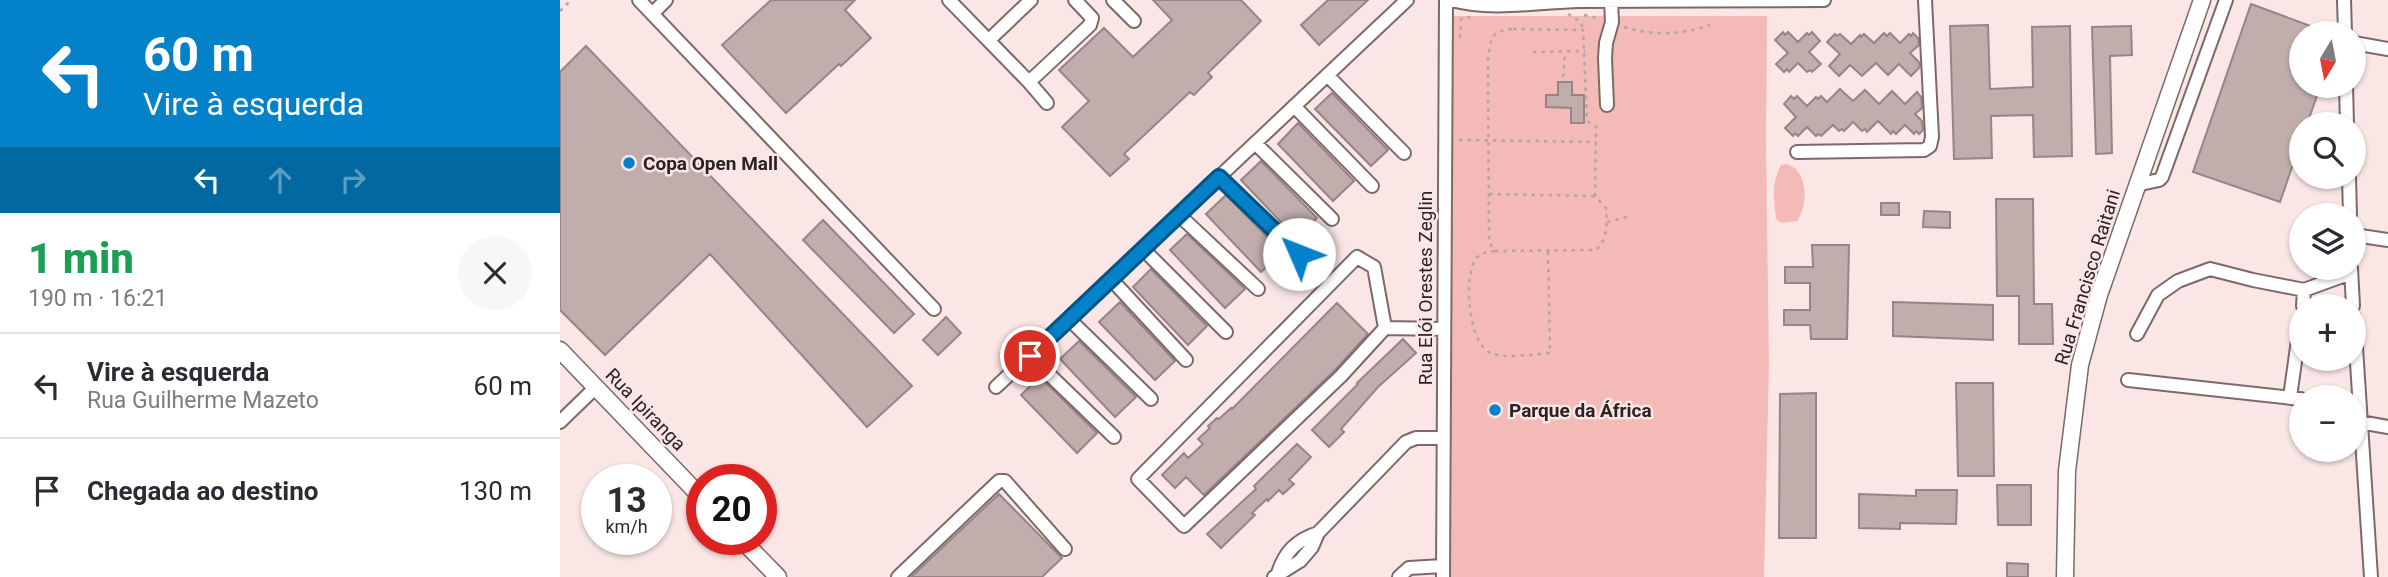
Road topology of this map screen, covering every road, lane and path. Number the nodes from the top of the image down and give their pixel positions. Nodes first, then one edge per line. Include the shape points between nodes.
1 (571, 0) edge
2 (639, 0) edge
3 (666, 0) edge
4 (949, 0) edge
5 (1031, 0) edge
6 (1075, 0) edge
7 (1113, 0) edge
8 (1407, 0) edge
9 (1446, 0) edge
10 (1452, 0) edge
11 (1675, 0) edge
12 (1824, 0) edge
13 (1925, 0) edge
14 (2202, 0) edge
15 (2225, 0) edge
16 (2344, 0) edge
17 (1611, 1) edge
18 (1644, 1) edge
19 (560, 11) edge
20 (652, 14) junction
21 (1472, 16) dead end
22 (1134, 21) dead end
23 (2345, 21) edge
24 (1612, 22) junction
25 (1710, 25) dead end
26 (1583, 30) junction
27 (989, 40) junction
28 (2366, 45) edge
29 (1459, 48) dead end
30 (2388, 49) edge
31 (1585, 51) junction
32 (1533, 52) dead end
33 (1565, 52) junction
34 (1327, 75) junction
35 (1563, 77) dead end
36 (1029, 82) junction
37 (1047, 103) dead end
38 (1294, 106) junction
39 (1607, 106) dead end
40 (1489, 140) junction
41 (1596, 142) junction
42 (1255, 143) junction
43 (1457, 148) dead end
44 (1797, 152) dead end
45 (1404, 153) dead end
46 (1219, 177) junction
47 (2136, 185) junction
48 (1372, 186) dead end
49 (1489, 194) junction
50 (1595, 196) junction
51 (1179, 215) junction
52 (1627, 217) dead end
53 (1332, 219) dead end
54 (1607, 222) junction
55 (2366, 237) edge
56 (2388, 240) edge
57 (1143, 249) junction
58 (1548, 250) junction
59 (1495, 251) junction
60 (1299, 254) dead end
61 (1111, 279) junction
62 (2328, 280) edge
63 (1258, 289) dead end
64 (2304, 290) junction
65 (2304, 294) edge
66 (934, 309) dead end
67 (1069, 319) junction
68 (1385, 328) junction
69 (1444, 329) junction
70 (1226, 332) dead end
71 (2137, 334) dead end
72 (560, 349) edge
73 (1030, 356) junction
74 (1186, 359) dead end
75 (2128, 380) dead end
76 (596, 387) junction
77 (996, 387) dead end
78 (2289, 397) edge
79 (1151, 399) dead end
80 (560, 422) edge
81 (2366, 423) edge
82 (2388, 427) edge
83 (1114, 437) dead end
84 (1444, 438) junction
85 (2363, 462) edge
86 (686, 481) edge
87 (1065, 549) dead end
88 (757, 555) edge
89 (1443, 572) edge
90 (1276, 575) edge
91 (778, 577) edge
92 (898, 577) edge
93 (1399, 577) edge
94 (2065, 577) edge
95 (2371, 577) edge

1 - 19 path
2 - 20 street
3 - 20 street
4 - 27 street
5 - 27 street
6 - 36 street via 1092,18 1090,25
7 - 22 street
8 - 34 street
9 - 69 street, Rua Elói Orestes Zeglin
10 - 17 street via 1494,5
11 - 12 street
11 - 18 street
13 - 44 street via 1930,146 1924,150
14 - 47 main road, Rua Francisco Raitani
15 - 47 street via 2162,177
16 - 23 street
17 - 18 street
17 - 24 street
20 - 66 street
21 - 29 path via 1461,19
24 - 25 path via 1664,34
24 - 26 path via 1567,14 1581,22
24 - 39 street via 1605,58
26 - 31 path
26 - 40 path via 1513,29 1494,34 1488,59
27 - 36 street
28 - 30 street
31 - 33 path
31 - 41 path via 1587,121 1596,127
32 - 33 path
33 - 35 path
34 - 38 street
34 - 45 street
36 - 37 street
38 - 42 street
38 - 48 street
40 - 41 path
40 - 43 path via 1457,140
40 - 49 path
41 - 50 path
42 - 46 street
42 - 53 street
46 - 51 street
46 - 60 street
47 - 94 main road, Rua Francisco Raitani via 2080,365 2068,461
49 - 50 path
49 - 59 path via 1489,242
50 - 54 path via 1606,208
51 - 57 street
51 - 63 street
52 - 54 path
54 - 58 path via 1605,237 1596,250
55 - 56 street
57 - 61 street
57 - 70 street
58 - 59 path
58 - 59 path via 1550,353 1502,355 1482,347 1471,324 1472,264 1483,253
61 - 67 street
61 - 74 street
62 - 64 street
64 - 65 street
64 - 71 street via 2210,269 2178,281 2158,295
67 - 73 street
67 - 79 street
68 - 68 street via 1184,526 1138,479 1357,257 1374,267
68 - 69 street
69 - 84 street, Rua Elói Orestes Zeglin
72 - 76 main road, Rua Ipiranga
73 - 77 street
73 - 83 street
75 - 78 street
76 - 80 street
76 - 86 main road, Rua Ipiranga
81 - 82 street
84 - 89 street, Rua Elói Orestes Zeglin
84 - 90 street via 1406,442 1318,533 1300,561
85 - 95 street
87 - 92 street via 1005,481 999,481
88 - 91 main road
89 - 93 street via 1409,568

